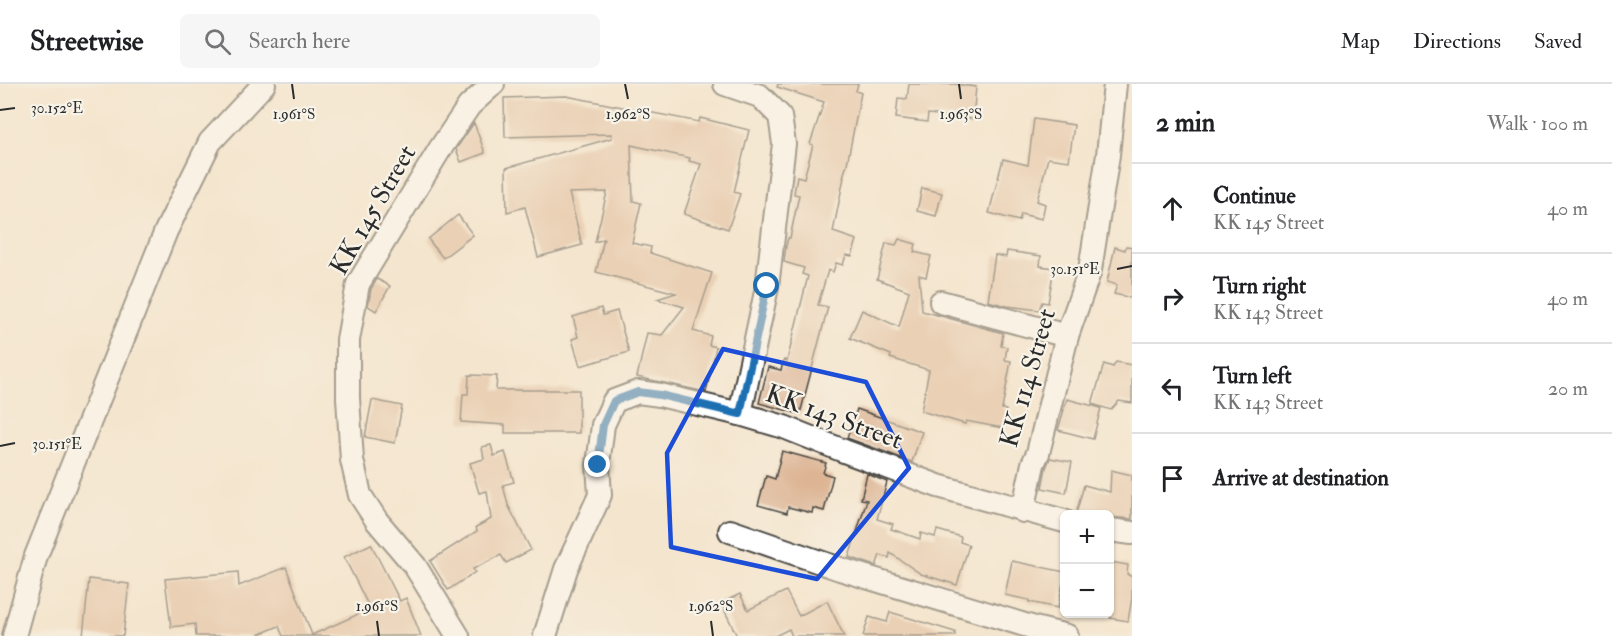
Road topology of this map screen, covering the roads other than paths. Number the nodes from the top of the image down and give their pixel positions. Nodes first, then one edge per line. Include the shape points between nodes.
1 (264, 84) edge
2 (493, 84) edge
3 (725, 84) edge
4 (1115, 84) edge
5 (941, 302) dead end
6 (1067, 336) junction
7 (740, 414) junction
8 (1023, 511) junction
9 (1060, 520) edge
10 (730, 531) dead end
11 (1114, 531) edge
12 (1132, 533) edge
13 (1039, 632) edge
14 (14, 636) edge
15 (458, 636) edge
16 (545, 636) edge
17 (1067, 636) edge

1 - 14 street via 210,142 166,231 36,556
2 - 15 street, KK 145 Street via 469,106 358,284 348,340 352,460 360,495 415,566
3 - 7 street via 760,96 780,116 784,144 767,286
4 - 6 street, KK 114 Street via 1090,270
5 - 6 street
6 - 8 street, KK 114 Street
7 - 8 street, KK 143 Street via 938,486
7 - 16 street, KK 143 Street via 638,392 614,401 603,425 598,465 600,495 566,569
8 - 9 street, KK 143 Street
10 - 13 street
11 - 12 street
13 - 17 street

